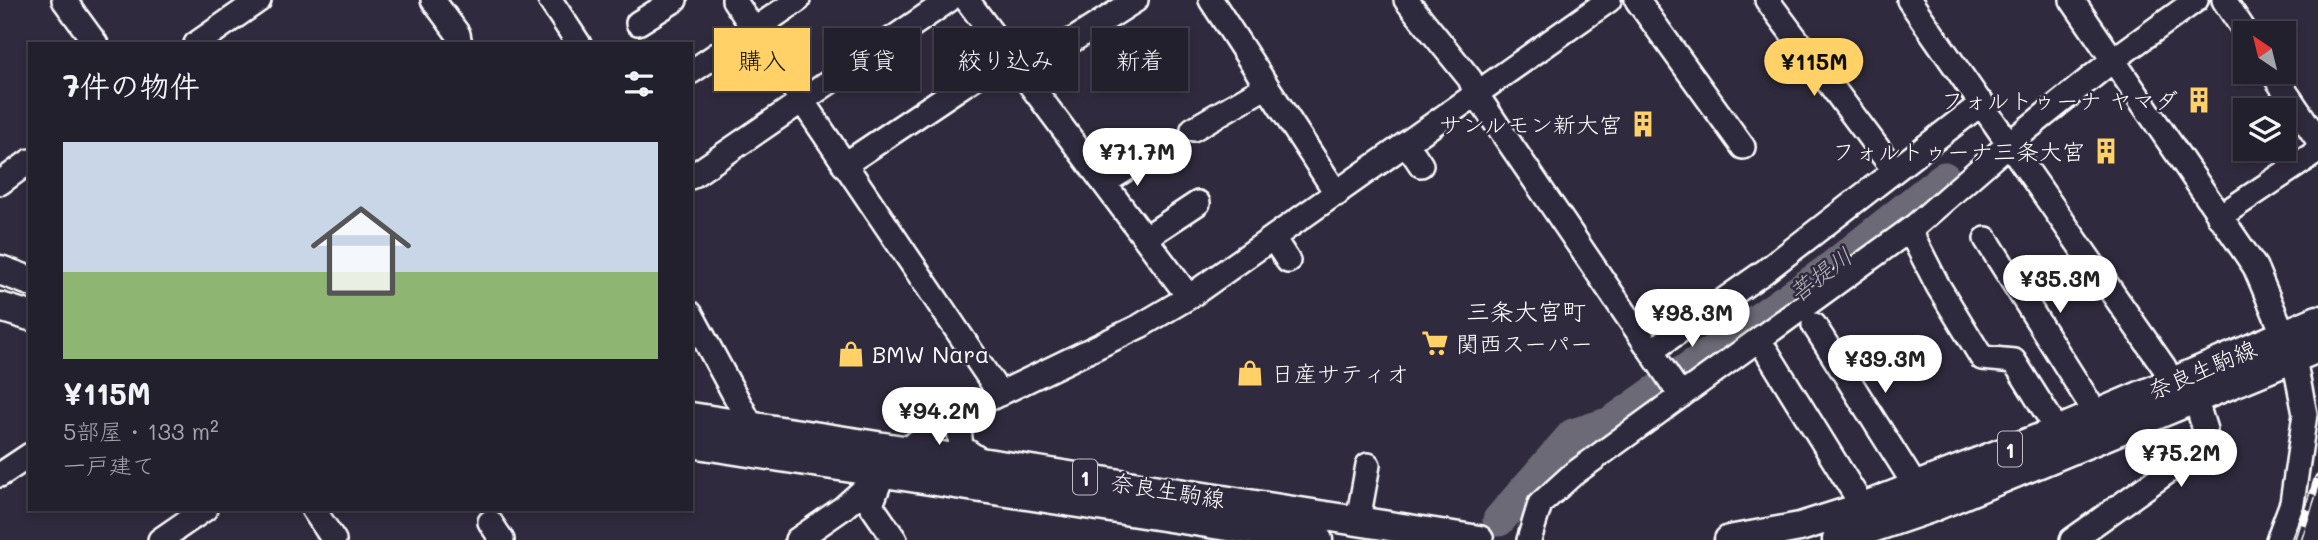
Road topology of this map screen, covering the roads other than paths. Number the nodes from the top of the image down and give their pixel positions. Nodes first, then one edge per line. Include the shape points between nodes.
1 (64, 0) edge
2 (259, 0) edge
3 (433, 0) edge
4 (550, 0) edge
5 (675, 0) edge
6 (734, 0) edge
7 (798, 0) edge
8 (949, 0) edge
9 (967, 0) edge
10 (1136, 0) edge
11 (1211, 0) edge
12 (1406, 0) edge
13 (1608, 0) edge
14 (1637, 0) edge
15 (1767, 0) edge
16 (1909, 0) edge
17 (2072, 0) edge
18 (2196, 0) edge
19 (2224, 0) edge
20 (2238, 21) edge
21 (639, 23) dead end
22 (754, 28) edge
23 (758, 28) edge
24 (988, 28) edge
25 (1078, 30) edge
26 (95, 42) edge
27 (200, 42) edge
28 (460, 42) edge
29 (578, 42) edge
30 (714, 57) edge
31 (2113, 60) junction
32 (693, 71) edge
33 (2280, 84) edge
34 (1267, 86) junction
35 (794, 91) edge
36 (969, 91) edge
37 (1034, 91) edge
38 (1476, 94) junction
39 (800, 101) junction
40 (1982, 103) junction
41 (1193, 130) dead end
42 (2318, 140) edge
43 (2011, 142) junction
44 (1407, 144) junction
45 (1743, 147) dead end
46 (2318, 151) edge
47 (1147, 156) dead end
48 (28, 163) edge
49 (844, 165) junction
50 (1421, 165) dead end
51 (1894, 170) junction
52 (693, 176) edge
53 (0, 183) edge
54 (1104, 183) junction
55 (1337, 194) junction
56 (1198, 203) dead end
57 (2219, 217) junction
58 (1145, 238) junction
59 (1273, 238) junction
60 (1986, 239) dead end
61 (1915, 241) dead end
62 (1288, 261) dead end
63 (0, 271) edge
64 (28, 280) edge
65 (1189, 297) junction
66 (0, 307) edge
67 (28, 315) edge
68 (693, 318) edge
69 (2318, 320) edge
70 (1814, 325) dead end
71 (2298, 348) edge
72 (1651, 351) junction
73 (1767, 352) dead end
74 (2170, 382) junction
75 (1674, 386) junction
76 (1000, 394) junction
77 (2195, 398) junction
78 (968, 409) junction
79 (2097, 415) junction
80 (693, 417) edge
81 (752, 427) junction
82 (2058, 431) junction
83 (693, 443) edge
84 (905, 451) junction
85 (28, 456) edge
86 (983, 462) junction
87 (1367, 465) dead end
88 (883, 473) junction
89 (0, 475) edge
90 (1916, 487) junction
91 (1863, 508) junction
92 (202, 511) edge
93 (314, 511) edge
94 (1358, 520) junction
95 (2101, 531) edge
96 (160, 540) edge
97 (334, 540) edge
98 (797, 540) edge
99 (895, 540) edge
100 (1318, 540) edge
101 (1479, 540) edge
102 (1529, 540) edge
103 (1729, 540) edge
104 (1837, 540) edge
105 (2072, 540) edge
106 (2278, 540) edge

1 - 26 street
2 - 27 street
3 - 28 street
4 - 29 street
5 - 21 street
6 - 22 street
7 - 23 street
8 - 39 street
9 - 24 street
10 - 25 street
11 - 34 street
12 - 38 street via 1470,79
13 - 38 street
14 - 45 street
15 - 51 street
16 - 40 street
17 - 31 street
18 - 31 street
19 - 20 street
30 - 32 street
31 - 43 street
31 - 57 street
33 - 42 street
34 - 41 street
34 - 55 street
35 - 39 street
36 - 49 street
37 - 54 street
38 - 44 street
38 - 72 street
39 - 49 street
39 - 52 street
40 - 43 street
40 - 51 street
43 - 74 street
43 - 75 street via 1916,225
44 - 50 street
44 - 55 street
46 - 57 street
47 - 54 street
48 - 53 street
49 - 76 street
51 - 72 street via 1764,272
54 - 58 street
55 - 59 street
56 - 58 street
57 - 71 street via 2255,267
58 - 65 street
59 - 62 street
59 - 65 street
60 - 79 street
61 - 82 street via 1982,358 2014,361
63 - 64 main road
65 - 76 street via 1139,327
66 - 67 main road
68 - 81 street
69 - 71 main road, 奈良生駒線 / 1
70 - 90 street
71 - 74 main road, 奈良生駒線 / 1
71 - 77 main road, 奈良生駒線 / 1
71 - 106 street via 2305,414 2292,503
72 - 75 street
73 - 91 street
74 - 79 main road, 奈良生駒線 / 1
75 - 102 street via 1540,504
76 - 78 street
77 - 95 street via 2205,430 2197,450
77 - 104 main road, 奈良生駒線 / 1 via 1928,509
78 - 84 street via 937,424
78 - 86 street via 959,429 961,447
79 - 82 main road, 奈良生駒線 / 1
80 - 81 main road, 奈良生駒線 / 1
81 - 84 main road, 奈良生駒線 / 1
82 - 90 main road, 奈良生駒線 / 1
83 - 88 main road, 奈良生駒線 / 1
84 - 86 main road, 奈良生駒線 / 1
84 - 88 street
85 - 89 street
86 - 94 main road, 奈良生駒線 / 1
87 - 94 street
88 - 98 street
88 - 99 street via 871,505
88 - 100 main road, 奈良生駒線 / 1
90 - 91 main road, 奈良生駒線 / 1
91 - 103 main road, 奈良生駒線 / 1 via 1800,527
92 - 96 street
93 - 97 street
94 - 101 main road, 奈良生駒線 / 1
95 - 105 street

